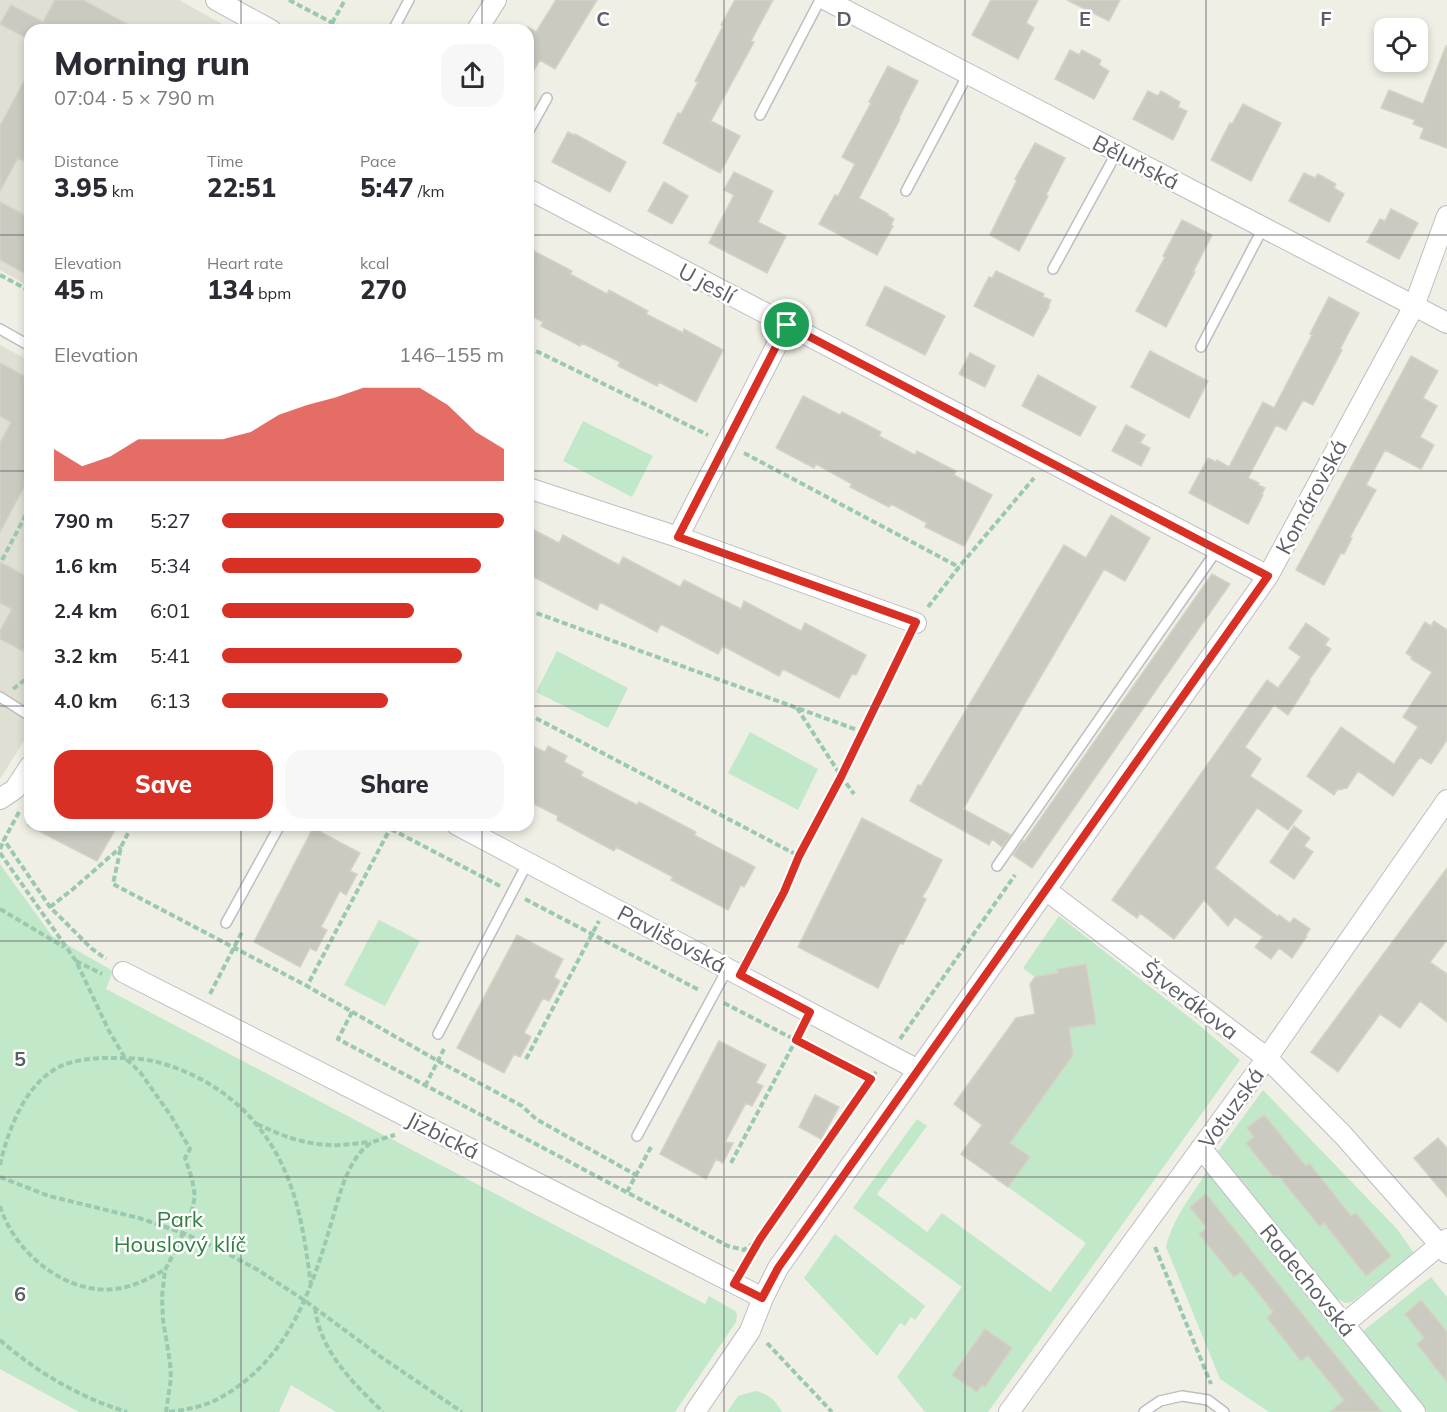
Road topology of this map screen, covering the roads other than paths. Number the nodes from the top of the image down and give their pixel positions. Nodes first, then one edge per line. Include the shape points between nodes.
1 (216, 0) edge
2 (409, 0) edge
3 (496, 0) edge
4 (820, 0) edge
5 (826, 0) edge
6 (260, 24) edge
7 (396, 24) edge
8 (481, 24) edge
9 (968, 74) junction
10 (547, 98) dead end
11 (760, 115) dead end
12 (534, 121) edge
13 (1117, 152) junction
14 (906, 191) dead end
15 (534, 192) edge
16 (1447, 216) edge
17 (1263, 228) junction
18 (1053, 269) dead end
19 (1414, 306) junction
20 (1447, 323) edge
21 (787, 325) junction
22 (0, 329) edge
23 (24, 343) edge
24 (1201, 347) dead end
25 (534, 490) edge
26 (678, 537) junction
27 (1217, 550) junction
28 (1268, 576) junction
29 (916, 622) road end
30 (0, 697) edge
31 (24, 712) edge
32 (24, 775) edge
33 (0, 799) edge
34 (1447, 800) edge
35 (277, 831) edge
36 (469, 831) edge
37 (528, 862) junction
38 (997, 866) dead end
39 (1046, 890) junction
40 (784, 892) road end
41 (226, 924) dead end
42 (734, 972) junction
43 (113, 973) road end
44 (438, 1034) dead end
45 (1267, 1058) junction
46 (918, 1070) junction
47 (637, 1136) dead end
48 (1201, 1148) junction
49 (1445, 1246) edge
50 (762, 1298) junction
51 (1344, 1324) junction
52 (695, 1412) edge
53 (1009, 1412) edge
54 (1144, 1412) edge
55 (1224, 1412) edge
56 (1416, 1412) edge

1 - 6 street
2 - 7 lane
3 - 8 street
4 - 11 lane
5 - 9 street, Běluňská
9 - 13 street, Běluňská
9 - 14 lane
10 - 12 lane
13 - 17 street, Běluňská
13 - 18 lane
15 - 21 street, U jeslí
16 - 19 street, Komárovská
17 - 19 street, Běluňská
17 - 24 lane
19 - 20 street, Běluňská
19 - 28 street, Komárovská
21 - 26 street
21 - 27 street, U jeslí
22 - 23 lane
25 - 26 street
26 - 29 street
27 - 28 street, U jeslí
27 - 38 lane
28 - 39 street, Komárovská
30 - 31 lane
32 - 33 street via 15,789
34 - 45 street, Votuzská
35 - 41 lane
36 - 37 street, Pavlišovská
37 - 42 street, Pavlišovská
37 - 44 lane
39 - 45 street, Štverákova
39 - 46 street, Komárovská
40 - 42 lane
42 - 46 street, Pavlišovská
42 - 47 lane via 713,997
43 - 50 street, Jizbická via 406,1116
45 - 48 street, Votuzská
45 - 49 street, Štverákova
46 - 50 street, Komárovská via 778,1268
48 - 51 street, Radechovská
48 - 53 street, Votuzská
49 - 51 street
50 - 52 street, Komárovská via 750,1331
51 - 56 street, Radechovská
54 - 55 lane via 1160,1401 1182,1396 1208,1400

